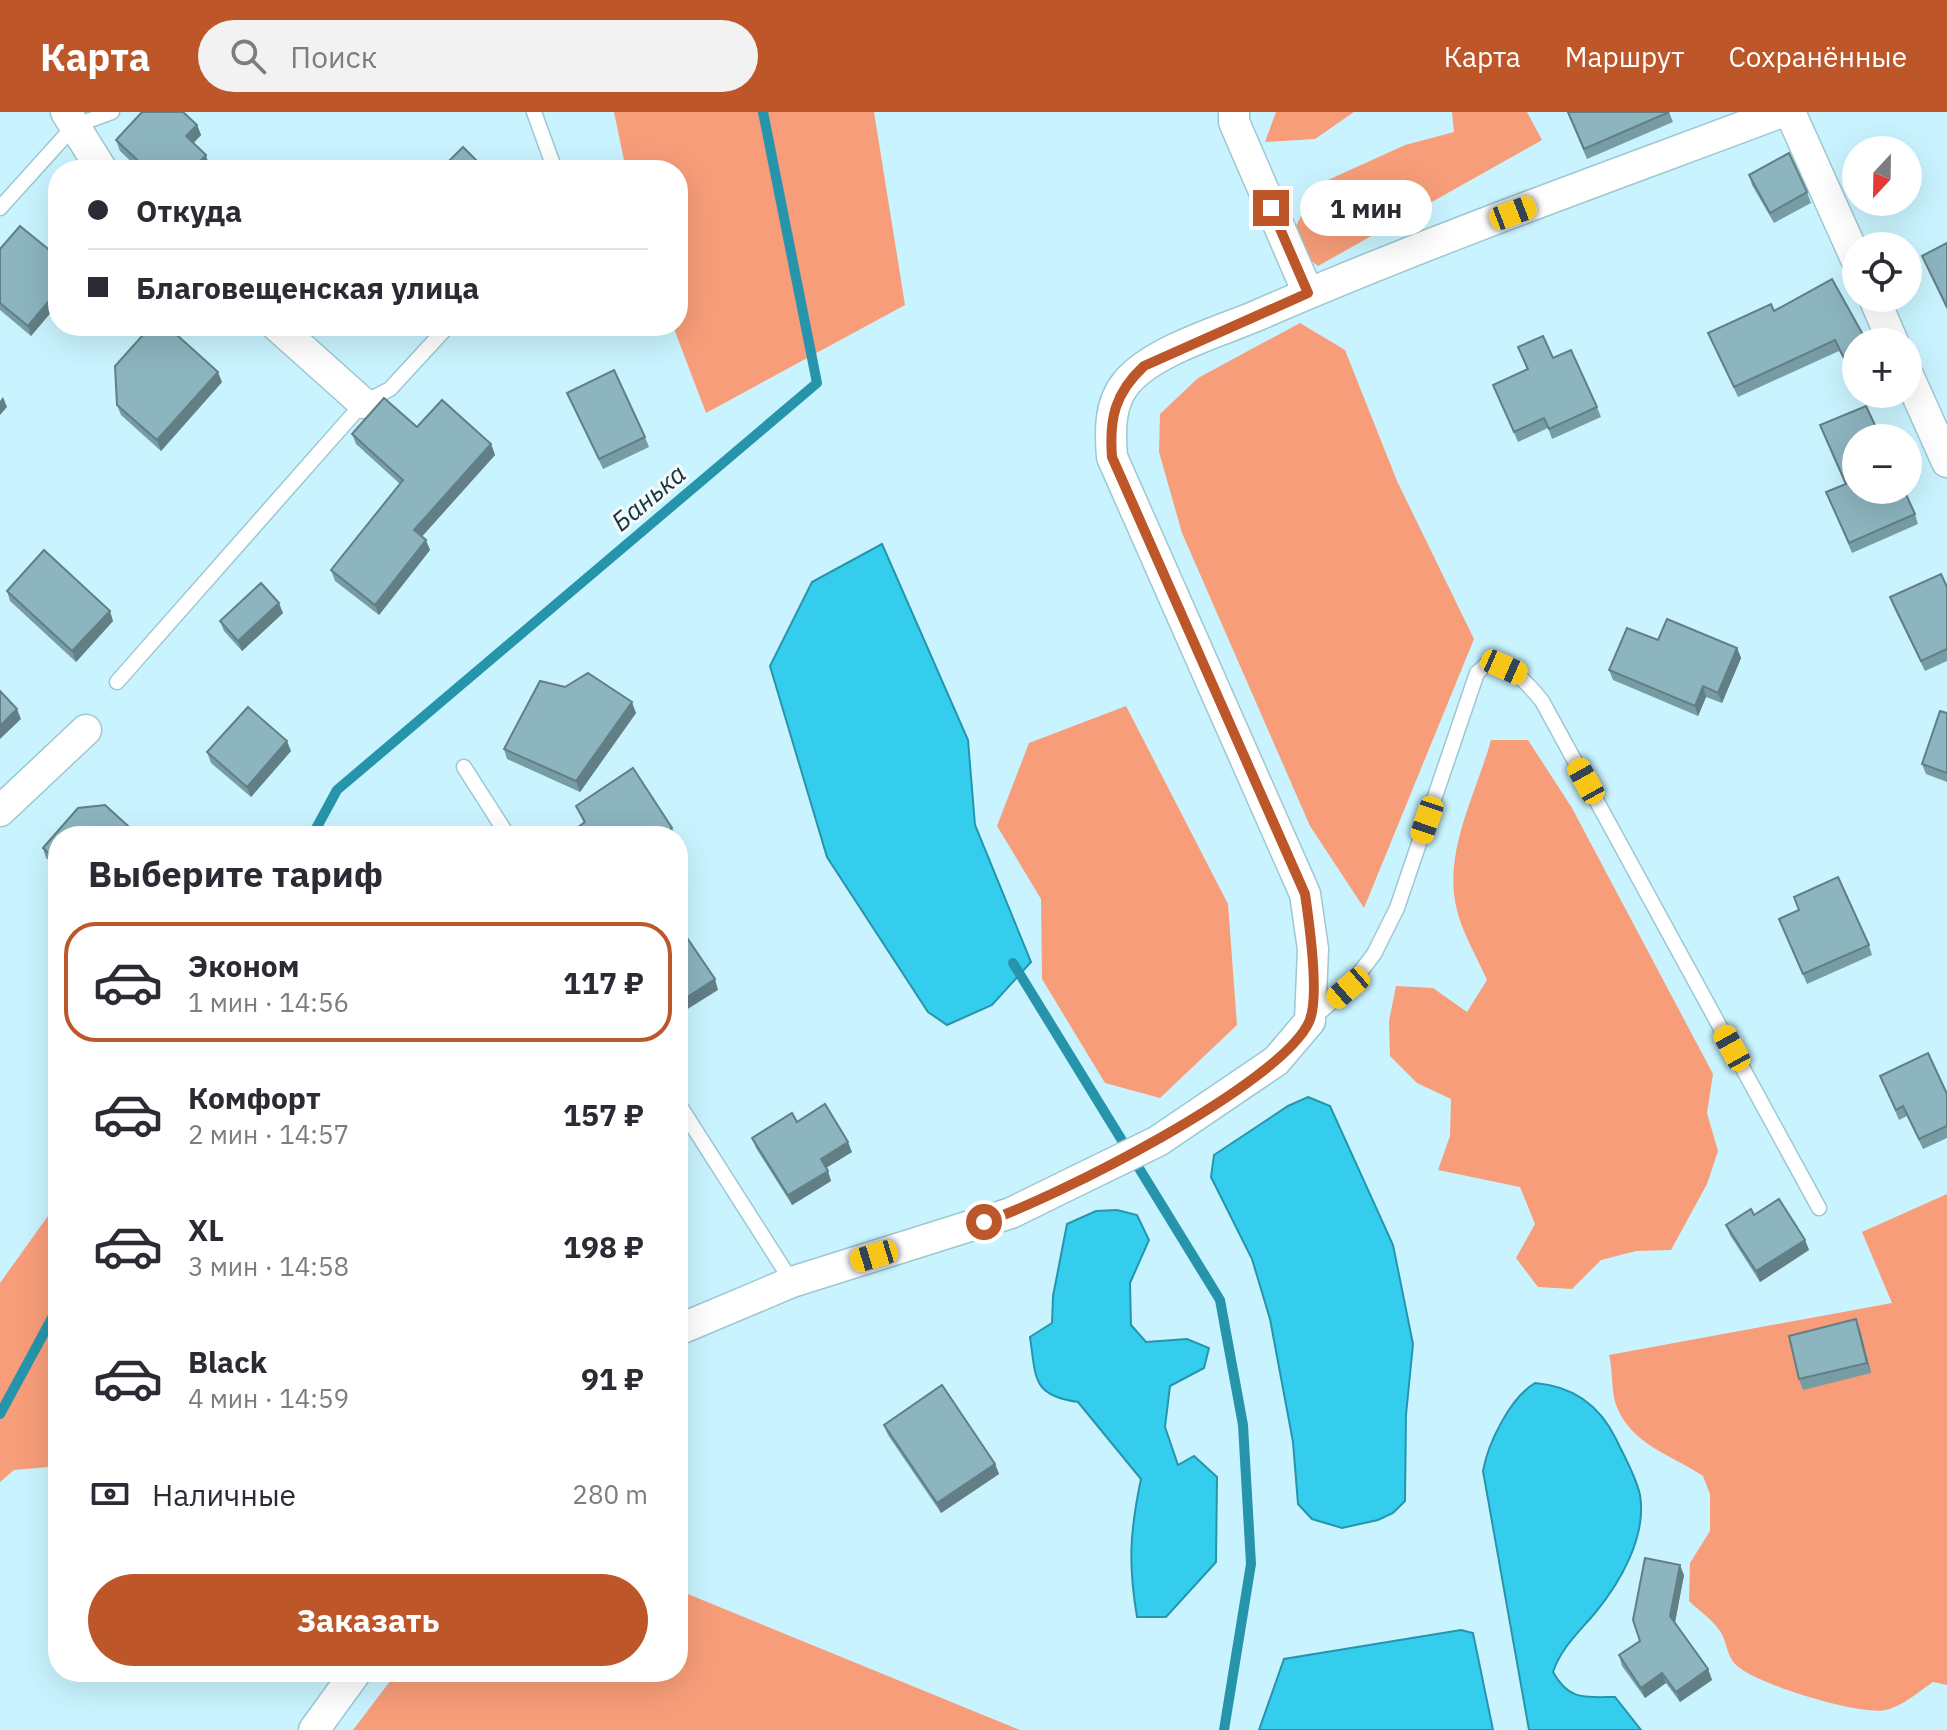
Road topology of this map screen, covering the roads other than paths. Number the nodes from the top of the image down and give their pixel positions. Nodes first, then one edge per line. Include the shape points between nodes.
1 (112, 112) edge
2 (534, 112) edge
3 (1234, 112) edge
4 (1782, 112) edge
5 (1790, 112) edge
6 (70, 119) edge
7 (96, 160) edge
8 (551, 160) edge
9 (0, 208) edge
10 (1844, 232) edge
11 (1308, 293) junction
12 (288, 336) edge
13 (439, 336) edge
14 (363, 403) junction
15 (1922, 406) edge
16 (1947, 462) edge
17 (117, 682) dead end
18 (86, 730) dead end
19 (464, 767) dead end
20 (0, 811) edge
21 (502, 826) edge
22 (1310, 1021) junction
23 (688, 1119) edge
24 (1819, 1208) dead end
25 (792, 1282) junction
26 (688, 1326) edge
27 (349, 1682) edge
28 (314, 1730) edge

1 - 6 lane
2 - 8 lane
3 - 11 street
4 - 11 street
5 - 10 street
6 - 7 street
6 - 9 lane
11 - 22 street via 1144,366 1126,383 1110,428 1112,457 1305,894 1313,949
12 - 14 street
13 - 14 lane via 390,389
14 - 17 lane
15 - 16 street
18 - 20 street
19 - 21 lane
22 - 24 lane via 1348,988 1374,954 1397,908 1477,673 1487,664 1504,667 1521,674 1542,701
22 - 25 street via 1276,1061 1158,1141 1011,1213
23 - 25 lane
25 - 26 street
27 - 28 street

